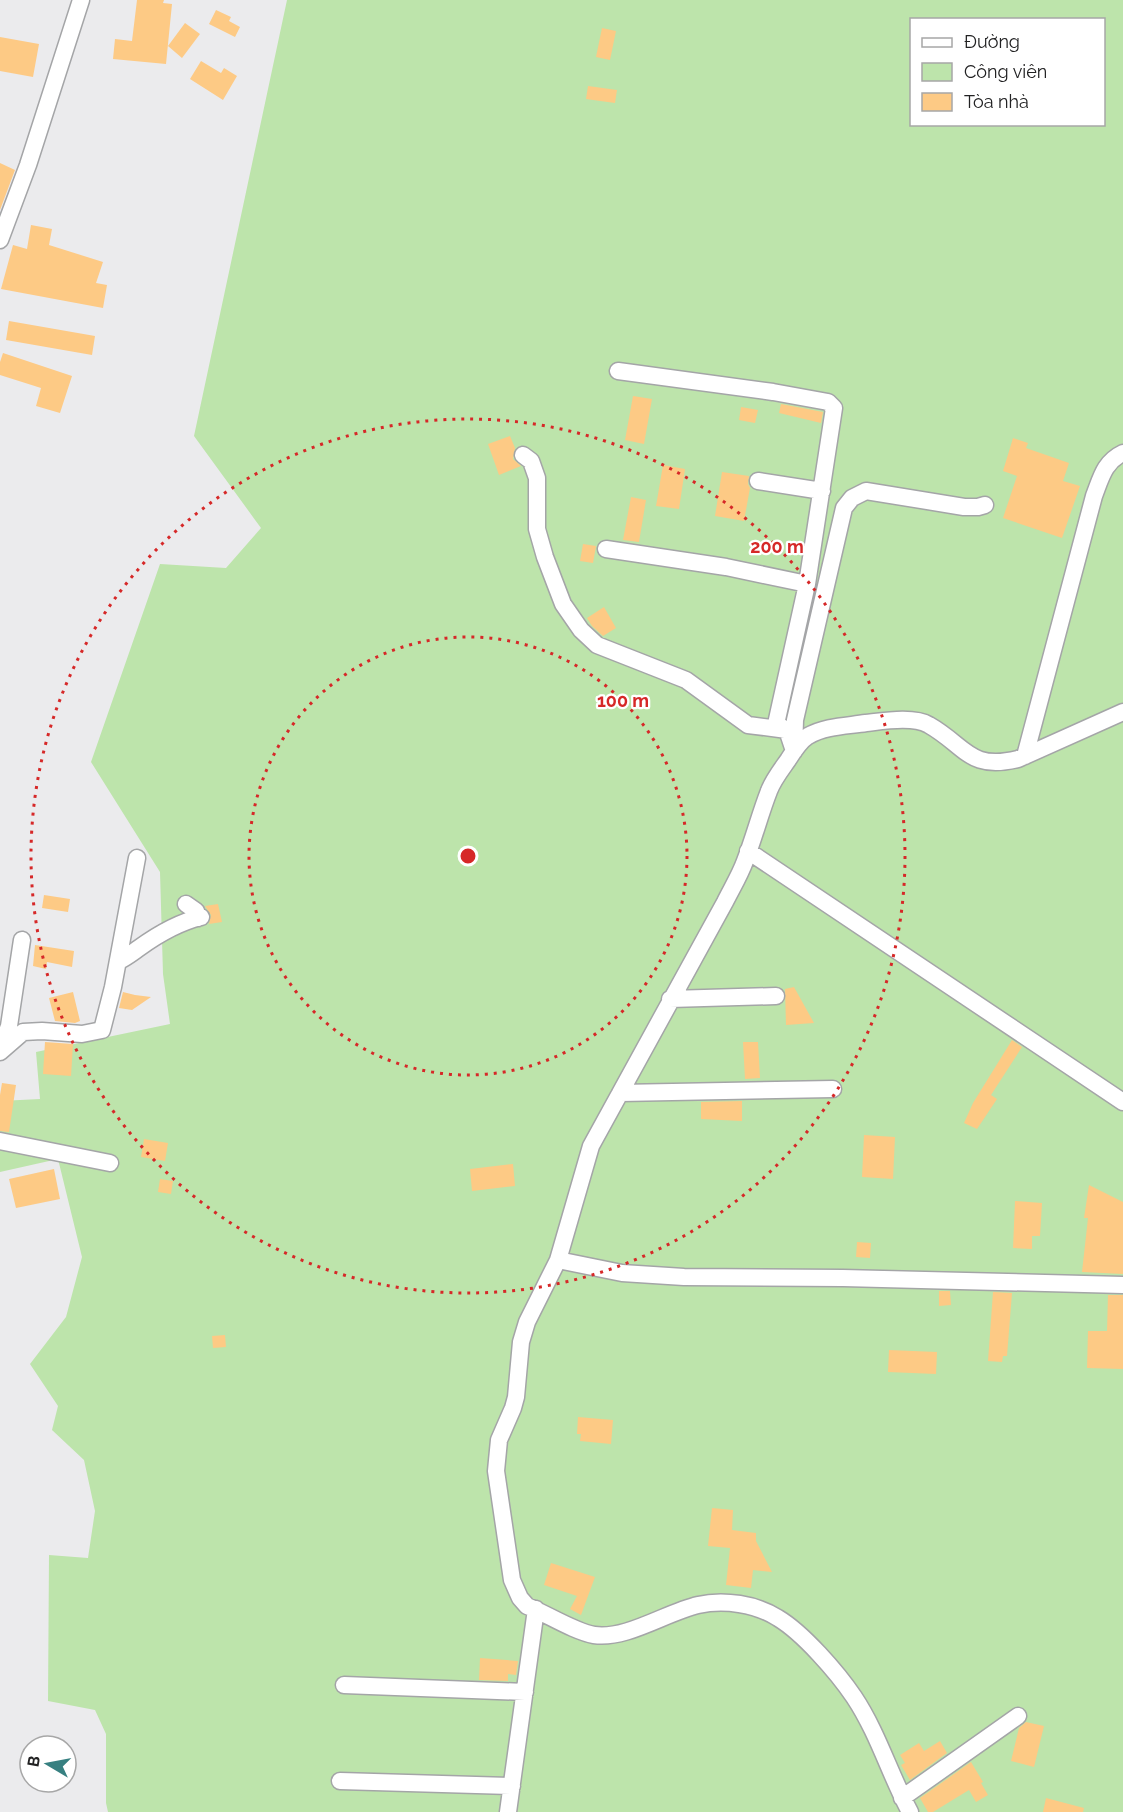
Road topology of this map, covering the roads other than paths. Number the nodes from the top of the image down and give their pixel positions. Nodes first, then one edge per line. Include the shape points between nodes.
1 (81, 0) edge
2 (0, 240) edge
3 (618, 371) dead end
4 (1123, 453) edge
5 (523, 455) dead end
6 (758, 481) dead end
7 (822, 491) junction
8 (985, 505) dead end
9 (606, 549) dead end
10 (807, 584) junction
11 (1123, 712) edge
12 (787, 730) junction
13 (794, 751) junction
14 (1025, 756) junction
15 (748, 851) junction
16 (137, 858) dead end
17 (186, 904) dead end
18 (22, 940) dead end
19 (118, 961) junction
20 (776, 996) dead end
21 (670, 999) junction
22 (0, 1052) edge
23 (833, 1089) dead end
24 (620, 1093) junction
25 (1123, 1102) edge
26 (0, 1141) edge
27 (110, 1163) dead end
28 (558, 1260) junction
29 (1123, 1285) edge
30 (536, 1610) junction
31 (344, 1685) dead end
32 (525, 1692) junction
33 (1018, 1716) dead end
34 (340, 1780) dead end
35 (512, 1786) junction
36 (906, 1805) edge
37 (508, 1812) edge

1 - 2 street
3 - 7 street via 832,404
4 - 14 street via 1104,469 1094,496
5 - 12 street via 531,461 537,478 537,529 545,557 563,604 581,630 597,645 686,680 748,725
6 - 7 street
7 - 10 street
8 - 13 street via 964,507 866,491 852,498 844,508 795,720
9 - 10 street
10 - 12 street via 776,724
11 - 14 street
12 - 13 street
13 - 14 street via 807,737 824,729 909,721 925,723 978,760 1005,762
13 - 15 street via 769,789
15 - 21 street via 725,902
15 - 25 street
16 - 19 street
17 - 19 street via 199,917 172,928
18 - 22 street via 9,1026
19 - 22 street via 102,1030 82,1034 23,1032
20 - 21 street
21 - 24 street
23 - 24 street
24 - 28 street via 591,1146
26 - 27 street
28 - 29 street via 622,1273 684,1277
28 - 30 street via 527,1322 513,1408 499,1440 496,1459 512,1580 519,1598
30 - 32 street
30 - 36 street via 595,1635 627,1630 710,1603 753,1606 778,1618 827,1664 854,1697
31 - 32 street
32 - 35 street
33 - 36 street
34 - 35 street
35 - 37 street

